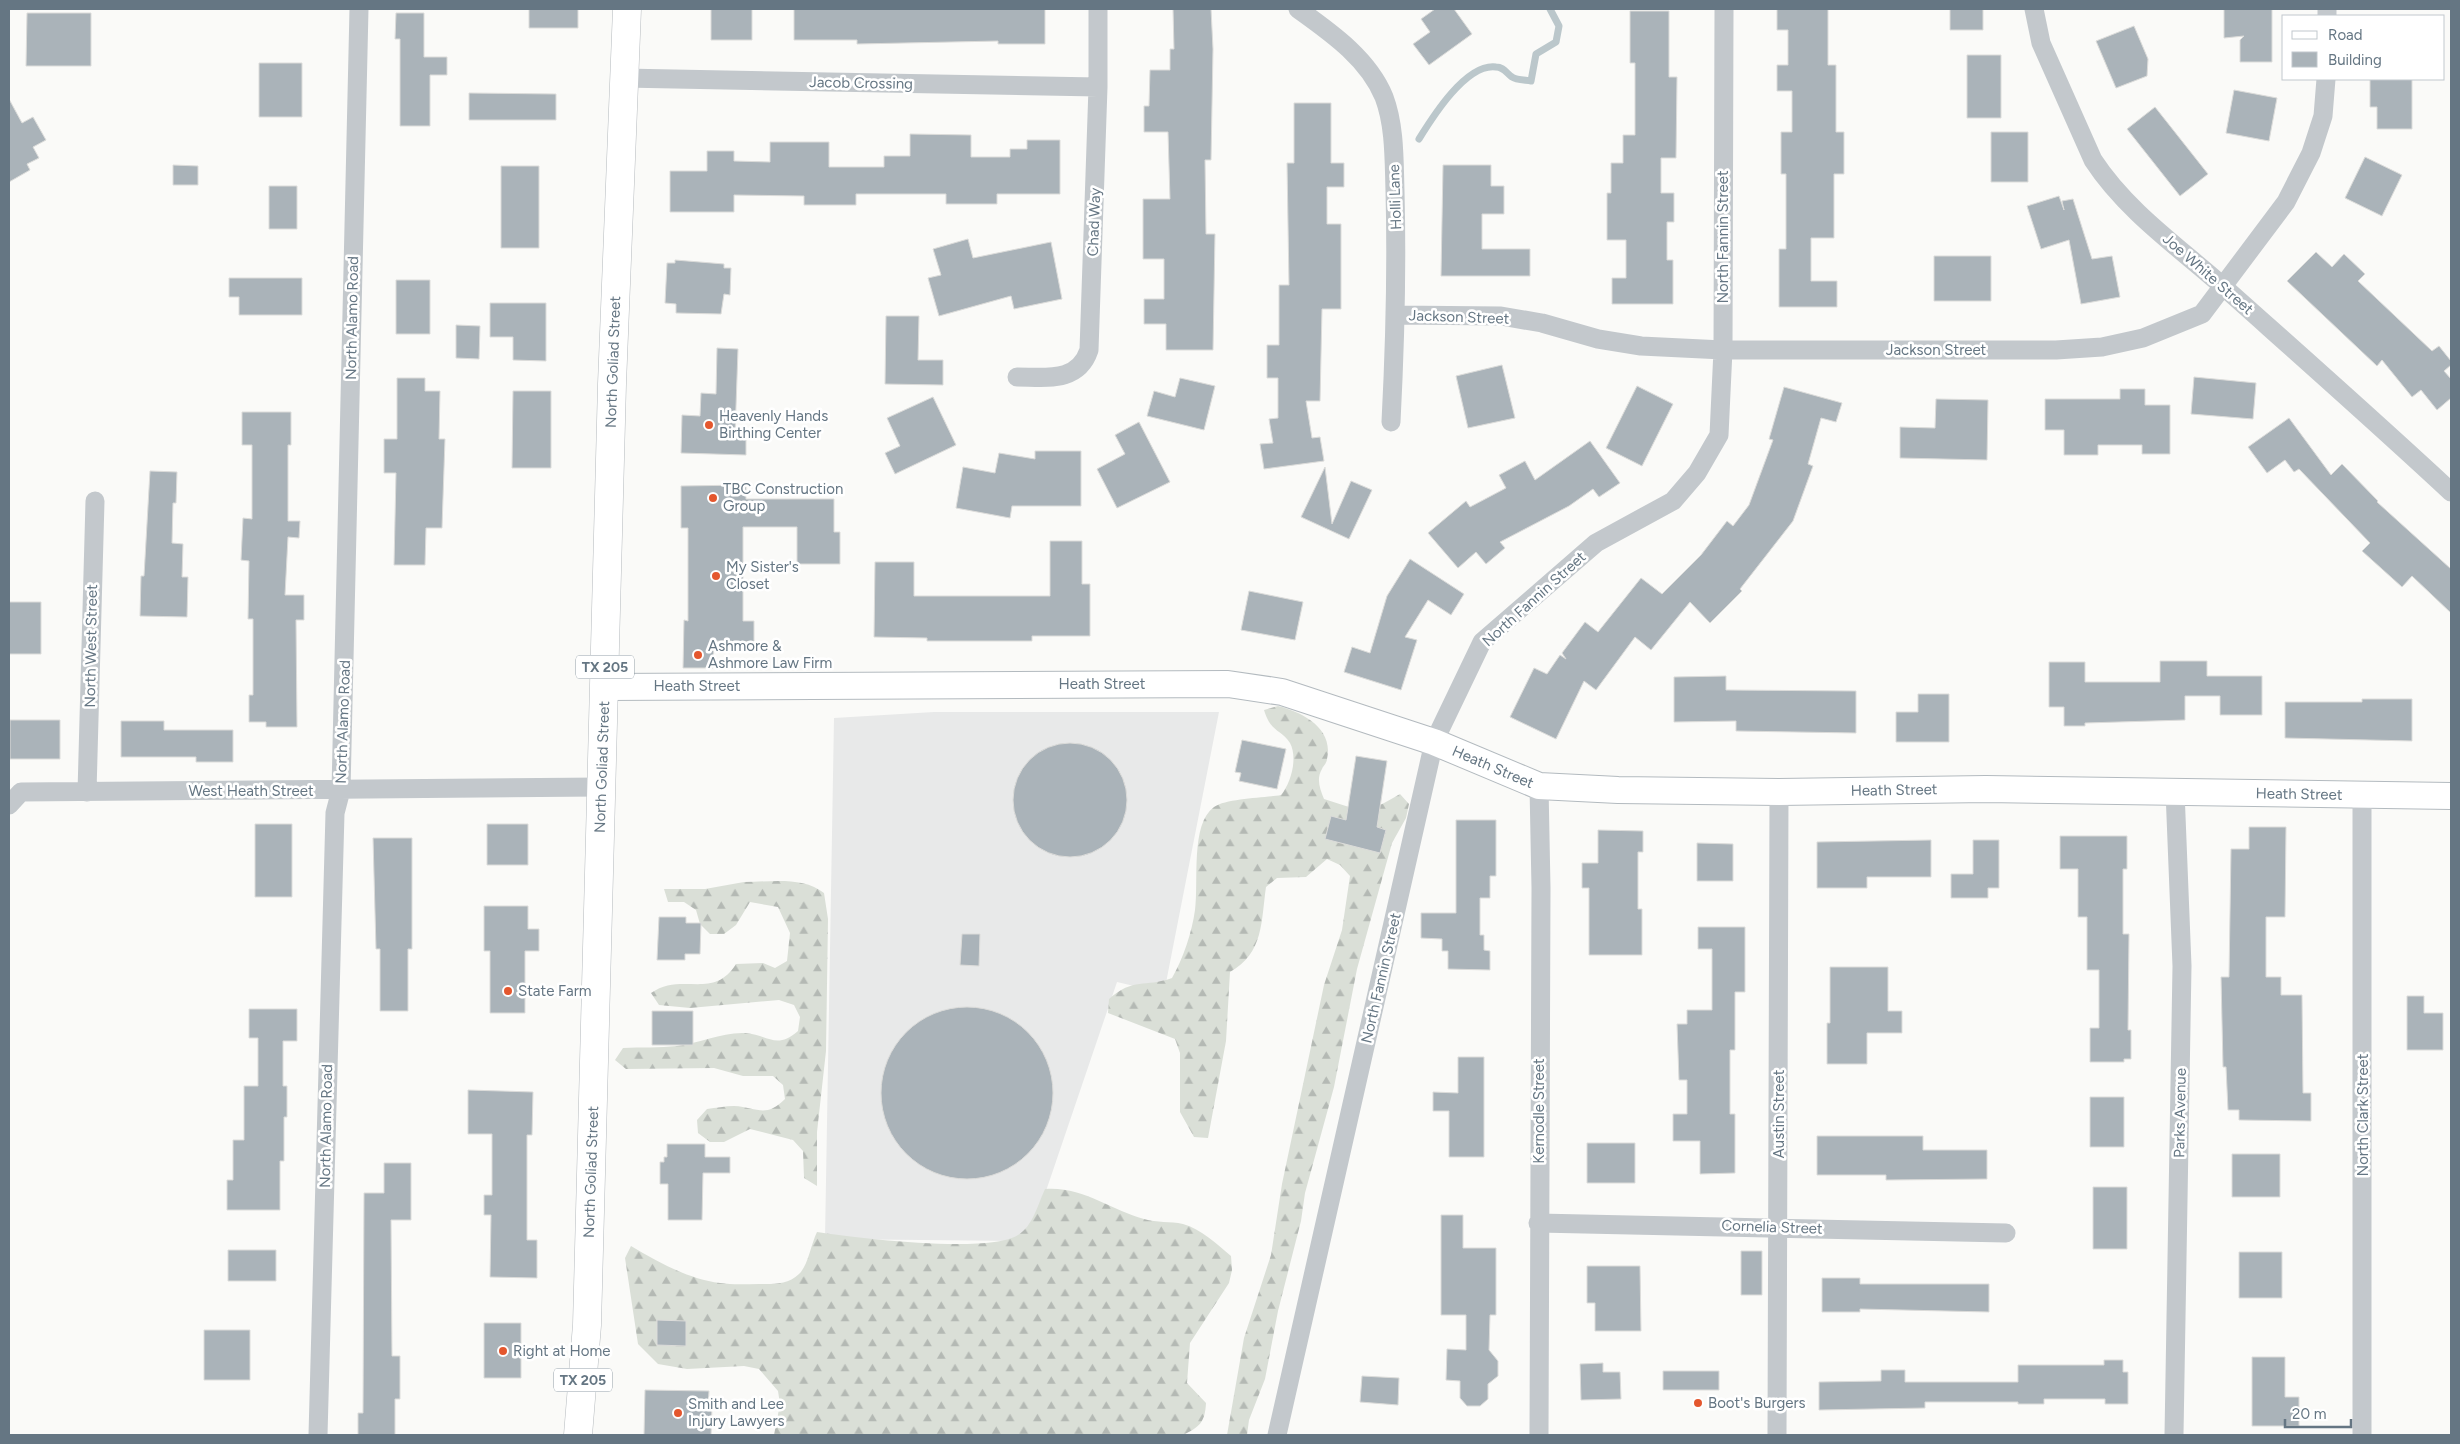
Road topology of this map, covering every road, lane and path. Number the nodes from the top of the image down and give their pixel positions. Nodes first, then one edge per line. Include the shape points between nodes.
1 (359, 9) edge
2 (627, 9) edge
3 (1098, 9) edge
4 (1298, 9) edge
5 (1724, 9) edge
6 (2034, 9) edge
7 (624, 78) junction
8 (2326, 80) edge
9 (1098, 87) junction
10 (2224, 287) junction
11 (1396, 315) junction
12 (1723, 350) junction
13 (1017, 377) dead end
14 (1391, 422) dead end
15 (2451, 492) edge
16 (95, 501) dead end
17 (604, 687) junction
18 (1434, 742) junction
19 (602, 786) junction
20 (1539, 786) junction
21 (341, 790) junction
22 (2174, 791) junction
23 (87, 792) junction
24 (1779, 792) junction
25 (2362, 795) junction
26 (2451, 796) edge
27 (15, 798) edge
28 (1538, 1223) junction
29 (1780, 1228) junction
30 (2006, 1233) dead end
31 (318, 1435) edge
32 (578, 1435) edge
33 (1277, 1435) edge
34 (1539, 1435) edge
35 (1777, 1435) edge
36 (2174, 1435) edge
37 (2362, 1435) edge

1 - 21 street, North Alamo Road
2 - 7 main road, North Goliad Street / TX 205
3 - 9 street, Chad Way
4 - 11 street, Holli Lane via 1336,36 1364,65 1384,97 1393,141
5 - 12 street, North Fannin Street
6 - 10 street, Joe White Street via 2041,43 2103,176 2140,214
7 - 9 street, Jacob Crossing
7 - 17 main road, North Goliad Street / TX 205
8 - 10 street, Jackson Street via 2323,116 2311,153 2286,202
9 - 13 street, Chad Way via 1090,350 1077,371 1062,376
10 - 12 street, Jackson Street via 2202,314 2143,338 2102,347 2056,350
10 - 15 street, Joe White Street
11 - 12 street, Jackson Street via 1501,316 1641,346
11 - 14 street, Holli Lane
12 - 18 street, North Fannin Street via 1719,435 1697,473 1673,501 1596,543 1482,642
16 - 23 street, North West Street
17 - 18 street, Heath Street via 1228,684 1282,692
17 - 19 main road, North Goliad Street / TX 205
18 - 20 street, Heath Street
18 - 33 street, North Fannin Street
19 - 21 street, West Heath Street
19 - 32 main road, North Goliad Street / TX 205 via 587,1325
20 - 24 street, Heath Street
20 - 28 street, Kernodle Street
21 - 23 street, West Heath Street
21 - 31 street, North Alamo Road via 335,813
22 - 24 street, Heath Street
22 - 25 street, Heath Street
22 - 36 street, Parks Avenue via 2182,966
23 - 27 street, West Heath Street
24 - 29 street, Austin Street
25 - 26 street, Heath Street
25 - 37 street, North Clark Street
28 - 29 street, Cornelia Street
28 - 34 street, Kernodle Street
29 - 30 street, Cornelia Street
29 - 35 street, Austin Street

